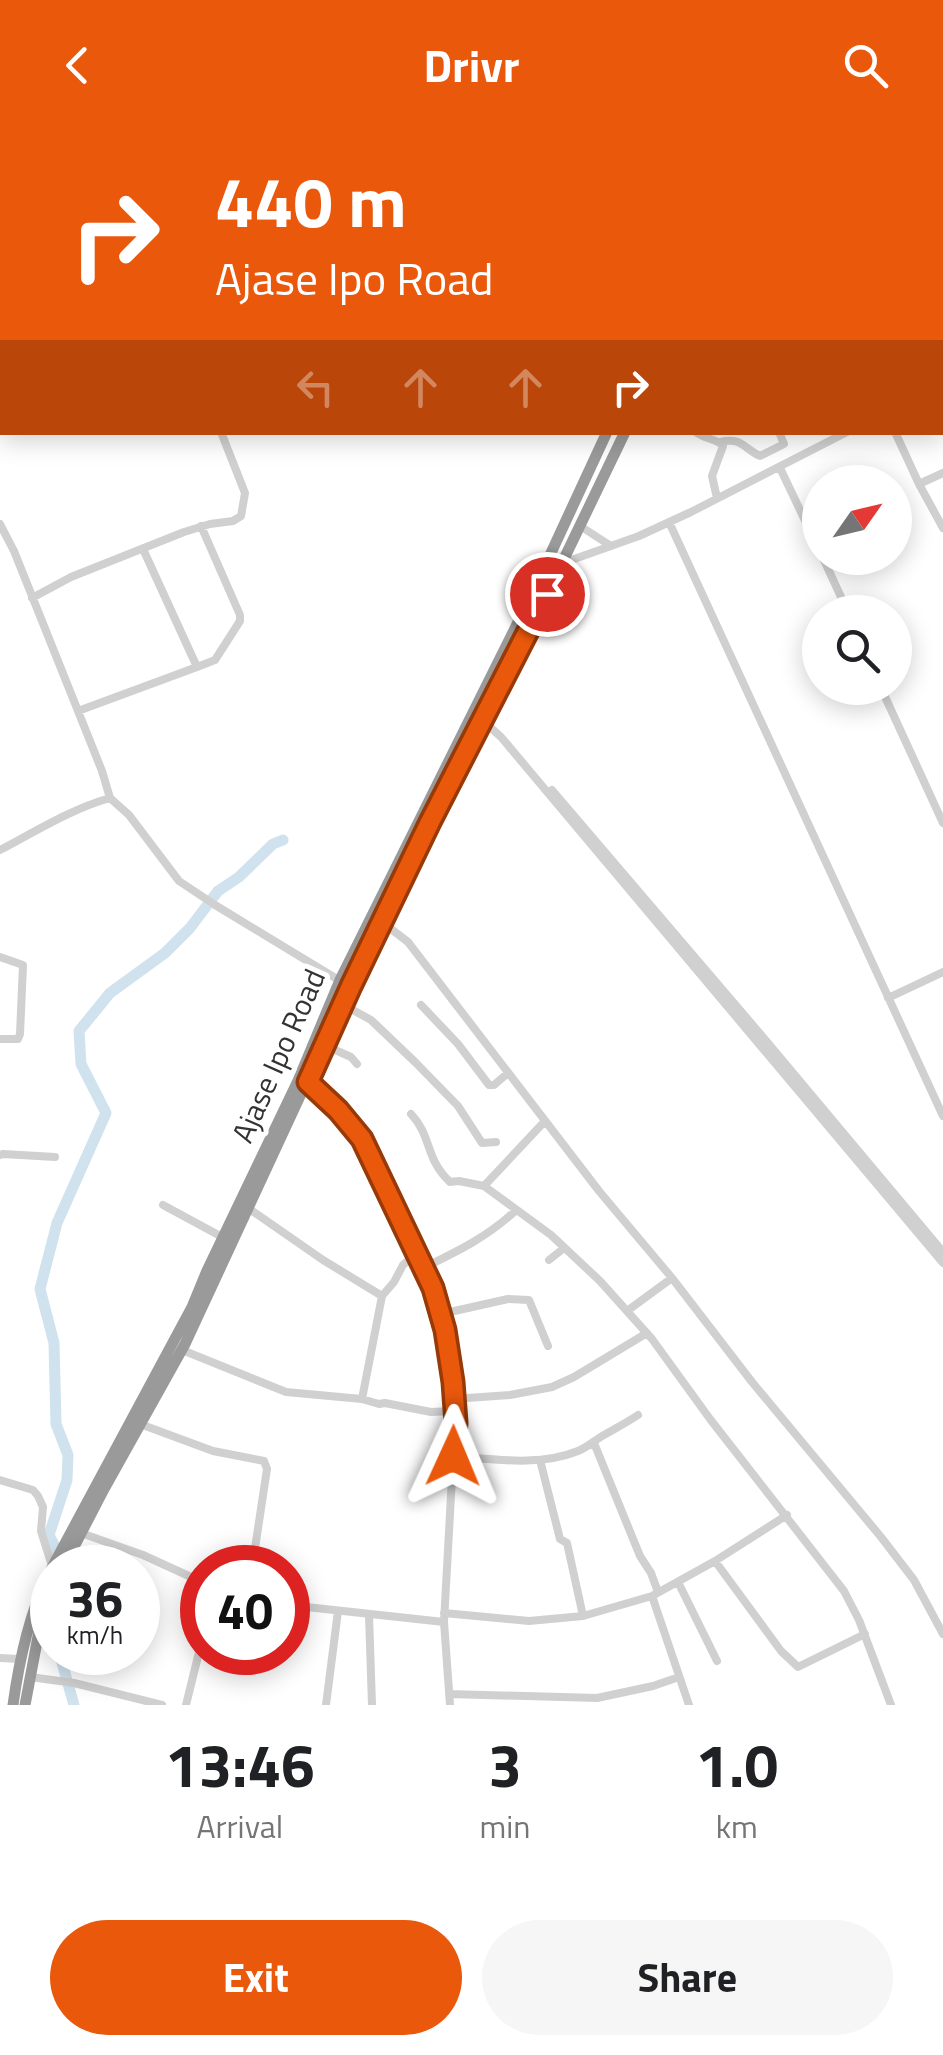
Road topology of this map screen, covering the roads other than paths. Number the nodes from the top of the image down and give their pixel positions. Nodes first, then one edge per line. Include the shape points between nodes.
1 (222, 435) edge
2 (606, 435) edge
3 (624, 435) edge
4 (780, 435) edge
5 (841, 435) edge
6 (896, 435) edge
7 (719, 439) edge
8 (780, 468) junction
9 (943, 472) edge
10 (918, 484) junction
11 (717, 498) junction
12 (802, 515) edge
13 (669, 522) junction
14 (0, 524) edge
15 (202, 526) junction
16 (580, 526) junction
17 (943, 528) edge
18 (611, 546) junction
19 (143, 549) junction
20 (562, 562) junction
21 (32, 598) junction
22 (196, 667) junction
23 (889, 705) edge
24 (487, 710) junction
25 (78, 711) junction
26 (479, 725) junction
27 (110, 798) junction
28 (943, 823) edge
29 (0, 850) edge
30 (382, 922) junction
31 (0, 958) edge
32 (943, 972) edge
33 (345, 983) junction
34 (888, 998) junction
35 (342, 1004) junction
36 (421, 1005) dead end
37 (0, 1038) edge
38 (324, 1046) junction
39 (358, 1064) dead end
40 (508, 1073) junction
41 (302, 1082) junction
42 (410, 1114) dead end
43 (943, 1116) edge
44 (545, 1121) junction
45 (496, 1142) dead end
46 (0, 1156) edge
47 (54, 1156) dead end
48 (484, 1186) junction
49 (163, 1205) dead end
50 (248, 1208) junction
51 (516, 1210) junction
52 (224, 1238) junction
53 (564, 1248) junction
54 (943, 1252) edge
55 (417, 1253) junction
56 (549, 1260) dead end
57 (943, 1263) edge
58 (425, 1267) junction
59 (672, 1278) junction
60 (382, 1296) junction
61 (628, 1311) junction
62 (441, 1314) junction
63 (647, 1333) junction
64 (548, 1346) dead end
65 (182, 1350) junction
66 (151, 1395) junction
67 (362, 1399) junction
68 (452, 1399) junction
69 (454, 1412) junction
70 (638, 1415) dead end
71 (140, 1424) junction
72 (594, 1444) junction
73 (453, 1456) junction
74 (540, 1460) junction
75 (0, 1480) edge
76 (787, 1515) junction
77 (81, 1533) junction
78 (49, 1545) edge
79 (63, 1545) edge
80 (72, 1545) edge
81 (255, 1545) edge
82 (715, 1561) junction
83 (180, 1572) edge
84 (678, 1582) junction
85 (655, 1594) junction
86 (310, 1608) edge
87 (338, 1611) junction
88 (369, 1615) junction
89 (583, 1616) junction
90 (444, 1617) junction
91 (30, 1623) edge
92 (865, 1634) junction
93 (943, 1634) edge
94 (0, 1658) edge
95 (20, 1659) junction
96 (717, 1661) dead end
97 (193, 1675) edge
98 (30, 1677) joint
99 (679, 1677) junction
100 (448, 1694) junction
101 (598, 1702) edge
102 (12, 1705) edge
103 (25, 1705) edge
104 (162, 1705) edge
105 (186, 1705) edge
106 (326, 1705) edge
107 (372, 1705) edge
108 (450, 1705) edge
109 (689, 1705) edge
110 (891, 1705) edge

1 - 15 street via 245,500 236,520
2 - 33 highway, Ajase Ipo Road
3 - 16 highway, Ajase Ipo Road
4 - 7 street via 784,444 760,456
5 - 8 street
6 - 10 street
7 - 11 street via 724,449 712,476
8 - 11 street
8 - 12 street
9 - 10 street
10 - 17 street
11 - 13 street
13 - 18 street
13 - 34 street
14 - 21 street
15 - 19 street
15 - 22 street via 240,621 216,660
16 - 18 street
16 - 20 highway, Ajase Ipo Road
18 - 20 street
19 - 21 street
19 - 22 street
20 - 24 highway, Ajase Ipo Road
21 - 25 street
22 - 25 street
23 - 28 street
24 - 26 highway, Ajase Ipo Road
24 - 54 street
25 - 27 street
26 - 30 highway, Ajase Ipo Road
26 - 57 street via 501,738
27 - 29 street
27 - 33 street via 179,881
30 - 33 highway, Ajase Ipo Road
30 - 40 street via 408,942
31 - 37 street via 24,965 20,1034
32 - 34 street
33 - 35 highway, Ajase Ipo Road
33 - 41 highway, Ajase Ipo Road
34 - 43 street
35 - 38 highway, Ajase Ipo Road
35 - 45 street via 371,1020 415,1062 458,1106 482,1143
36 - 40 street via 489,1085
38 - 39 street
38 - 41 highway, Ajase Ipo Road
40 - 44 street
41 - 50 highway, Ajase Ipo Road
41 - 52 highway, Ajase Ipo Road
41 - 55 street via 383,1180
42 - 48 street via 444,1177
44 - 48 street
44 - 59 street
46 - 47 street
48 - 51 street
49 - 52 street
50 - 60 street
50 - 65 highway, Ajase Ipo Road
51 - 53 street
51 - 58 street via 465,1248
52 - 66 highway, Ajase Ipo Road
53 - 56 street
53 - 61 street
55 - 58 street
55 - 60 street
58 - 62 street
59 - 61 street
59 - 93 street via 881,1536
60 - 67 street
61 - 63 street
62 - 64 street via 529,1300
62 - 68 street
63 - 68 street via 552,1387
63 - 76 street
65 - 66 highway, Ajase Ipo Road
65 - 67 street via 286,1392
66 - 71 highway, Ajase Ipo Road
66 - 79 highway, Ajase Ipo Road
67 - 69 street
68 - 69 street
69 - 73 street
70 - 72 street
71 - 77 highway, Ajase Ipo Road
71 - 81 street via 212,1451 264,1461
72 - 74 street
72 - 85 street
73 - 74 street
73 - 90 street
74 - 89 street
75 - 78 street via 38,1496
76 - 82 street
76 - 92 street via 844,1591
77 - 80 highway, Ajase Ipo Road
77 - 83 street
82 - 84 street
82 - 92 street via 798,1667
84 - 85 street
84 - 96 street
85 - 89 street
85 - 99 street
86 - 87 street
87 - 88 street
87 - 106 street
88 - 90 street
88 - 107 street
89 - 90 street
90 - 100 street
91 - 95 highway, Ajase Ipo Road
92 - 110 street
94 - 95 street
95 - 102 highway, Ajase Ipo Road
97 - 105 street
98 - 103 highway
98 - 104 street
99 - 101 street
99 - 109 street
100 - 101 street
100 - 108 street

